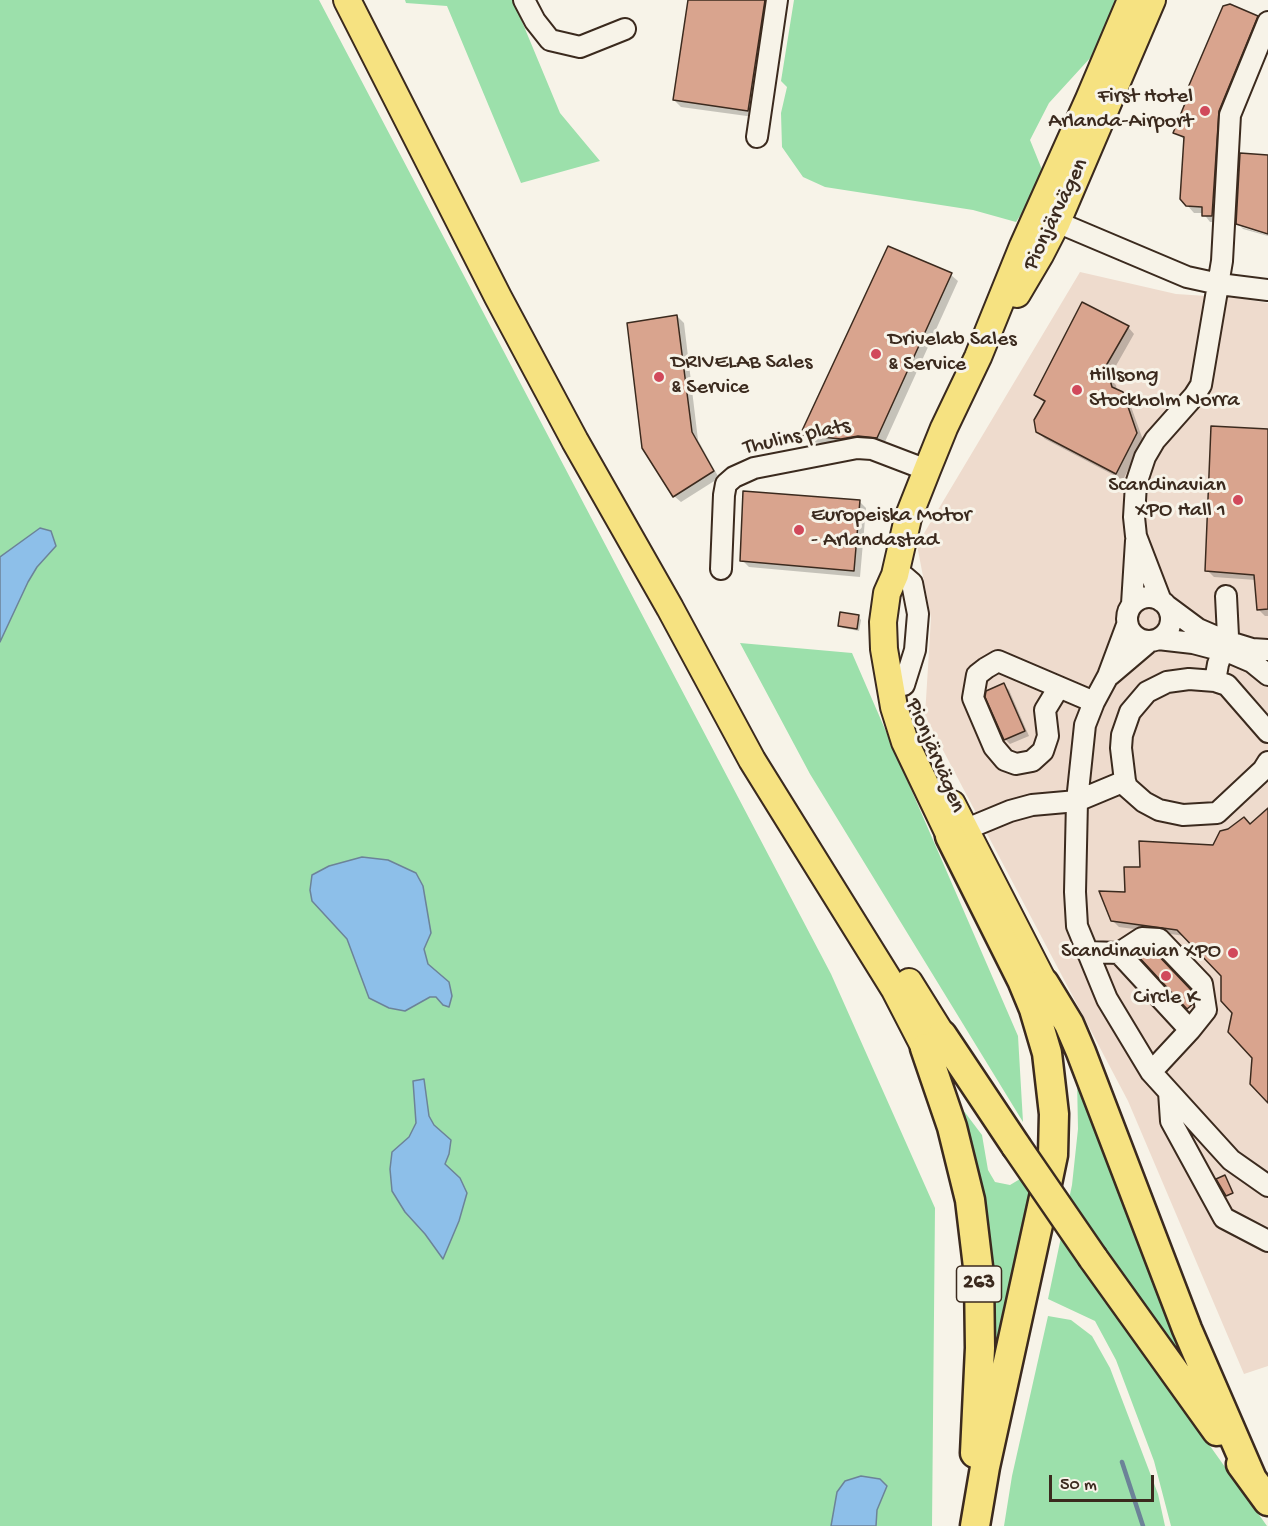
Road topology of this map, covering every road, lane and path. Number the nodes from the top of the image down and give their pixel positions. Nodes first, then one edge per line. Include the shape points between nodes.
1 (347, 0) edge
2 (524, 0) edge
3 (777, 0) edge
4 (1131, 0) edge
5 (1152, 0) edge
6 (625, 29) dead end
7 (1265, 35) edge
8 (757, 137) dead end
9 (1047, 218) junction
10 (1219, 284) junction
11 (1268, 290) edge
12 (927, 470) junction
13 (1136, 536) junction
14 (721, 569) dead end
15 (895, 575) junction
16 (1226, 596) dead end
17 (1132, 604) junction
18 (1164, 604) junction
19 (1127, 625) junction
20 (1154, 640) junction
21 (1225, 646) junction
22 (1268, 650) edge
23 (1267, 672) edge
24 (1108, 676) junction
25 (1215, 681) junction
26 (1059, 687) junction
27 (1094, 702) junction
28 (1268, 732) edge
29 (1268, 762) edge
30 (1125, 781) junction
31 (1077, 801) junction
32 (957, 833) junction
33 (1087, 952) junction
34 (1119, 953) junction
35 (1044, 983) junction
36 (1191, 1030) junction
37 (934, 1041) junction
38 (1151, 1072) junction
39 (1169, 1092) junction
40 (1268, 1186) edge
41 (1268, 1241) edge
42 (1260, 1490) edge
43 (974, 1526) edge
44 (992, 1526) edge

1 - 37 main road, 263 via 498,297 752,760 895,990
2 - 6 street via 550,40 580,47
3 - 8 street
4 - 9 main road, Pionjärvägen via 1089,99
5 - 9 main road, Pionjärvägen
7 - 10 street via 1230,115
9 - 10 street via 1165,269
9 - 12 main road, Pionjärvägen
10 - 11 street
10 - 13 street via 1201,385 1155,440 1140,469 1134,498
12 - 14 street, Thulins plats via 872,449 856,448 754,468 734,477 726,484 724,495
12 - 15 main road, Pionjärvägen via 908,518
13 - 17 street
13 - 18 street
15 - 32 main road, Pionjärvägen via 904,685
15 - 32 main road, Pionjärvägen via 887,593 883,622 892,697 904,742
16 - 21 street
17 - 18 street via 1146,597
17 - 19 street
18 - 20 street via 1171,615 1170,625 1166,633
18 - 21 street
19 - 20 street via 1134,636
19 - 24 street
20 - 21 street
20 - 24 street
21 - 22 street
21 - 23 street
21 - 25 street
24 - 27 street
25 - 28 street via 1227,685
25 - 30 street via 1167,682 1147,692 1130,712 1122,735
26 - 26 street via 998,661 977,675 973,698 994,747 1005,760 1016,764 1032,761 1043,751 1048,736 1046,711
26 - 27 street
27 - 31 street via 1085,725
29 - 30 street via 1217,813 1183,815 1160,810 1144,802
30 - 31 street, Pionjärvägen
31 - 32 street, Pionjärvägen via 1020,808
31 - 33 street via 1077,926
32 - 35 main road, Pionjärvägen
32 - 43 highway via 1042,1032 1053,1114 1053,1155
33 - 34 street
33 - 38 street via 1107,999
34 - 36 street
34 - 36 street via 1142,938 1159,939 1202,984 1206,1010
35 - 42 highway via 1081,1052 1183,1319
35 - 44 highway via 1064,1072 1066,1162
36 - 38 street
37 - 42 highway, 263, bridge via 1016,1146
37 - 43 highway, 263 via 970,1200 979,1275
38 - 39 street
39 - 40 street via 1232,1160
39 - 41 street via 1171,1121 1224,1218

